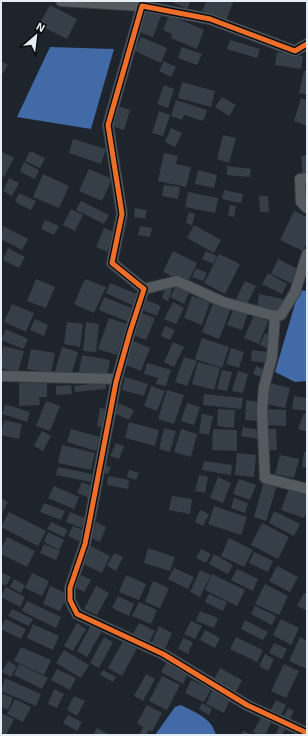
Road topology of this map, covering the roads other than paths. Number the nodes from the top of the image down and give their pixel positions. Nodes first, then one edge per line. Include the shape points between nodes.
1 (61, 1) edge
2 (142, 6) junction
3 (307, 44) edge
4 (307, 178) edge
5 (307, 208) edge
6 (307, 254) edge
7 (144, 289) junction
8 (275, 316) junction
9 (1, 376) edge
10 (116, 382) junction
11 (307, 488) edge
12 (307, 733) edge

1 - 2 street
2 - 3 street via 210,19 295,51
2 - 7 street via 108,125 122,214 112,263
4 - 5 street via 300,180 301,202
6 - 8 street via 295,292 281,315
7 - 8 street via 177,281 223,302
7 - 10 street
8 - 11 street via 272,357 264,387 262,410 265,478
9 - 10 street via 115,379
10 - 12 street via 90,524 70,588 70,600 77,614 163,654 247,706

